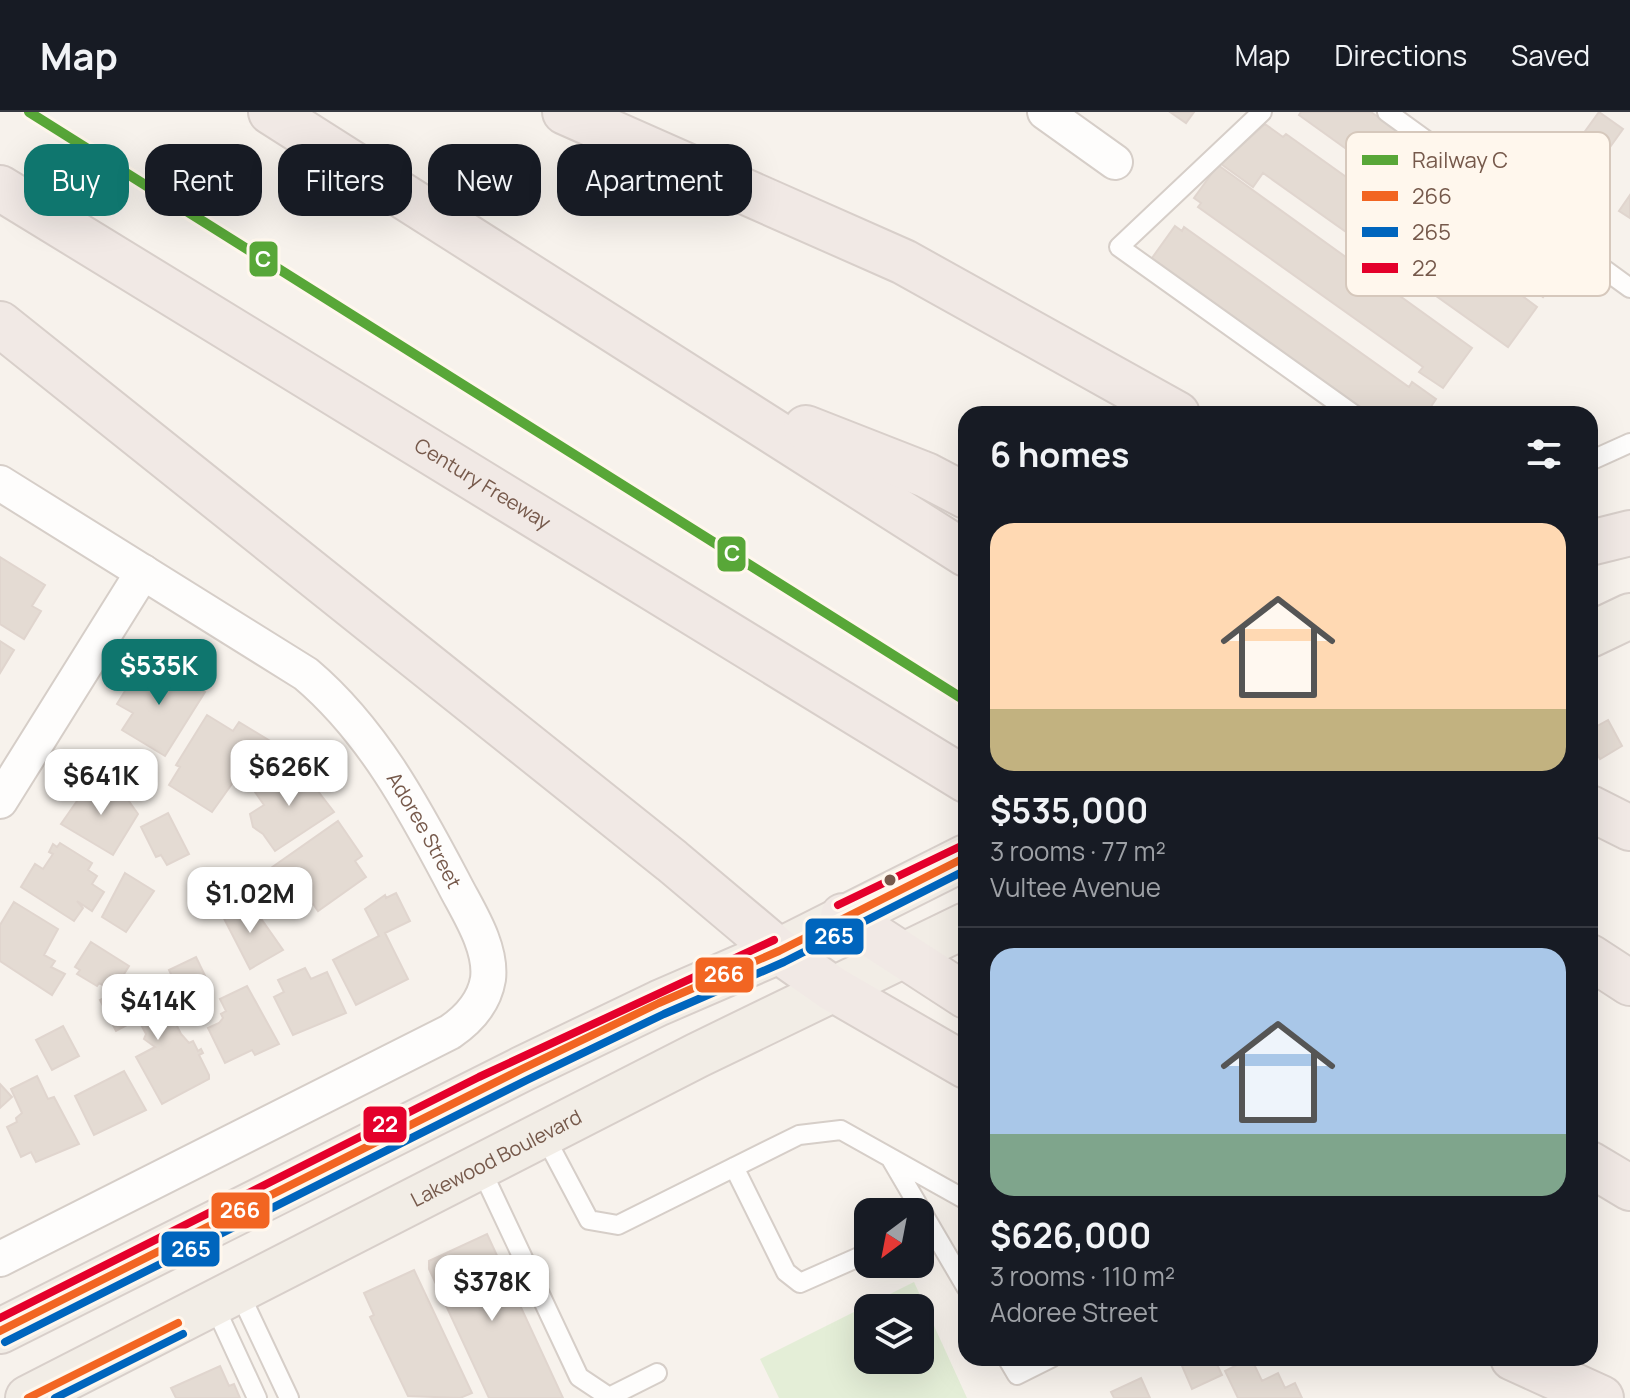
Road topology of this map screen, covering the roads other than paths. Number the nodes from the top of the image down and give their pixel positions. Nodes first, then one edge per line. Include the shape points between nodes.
1 (271, 112) edge
2 (565, 112) edge
3 (1045, 112) edge
4 (1262, 112) edge
5 (1387, 112) edge
6 (1415, 132) edge
7 (1115, 162) dead end
8 (0, 188) edge
9 (1610, 274) edge
10 (1630, 288) edge
11 (0, 324) edge
12 (715, 392) junction
13 (1163, 406) edge
14 (1342, 406) edge
15 (1630, 443) edge
16 (1598, 457) edge
17 (0, 483) edge
18 (958, 492) edge
19 (1630, 533) edge
20 (1598, 541) edge
21 (1630, 543) edge
22 (958, 549) edge
23 (1598, 558) edge
24 (143, 572) junction
25 (958, 775) edge
26 (0, 801) edge
27 (1598, 812) edge
28 (1630, 828) edge
29 (958, 861) edge
30 (843, 916) junction
31 (958, 929) edge
32 (779, 951) junction
33 (901, 956) junction
34 (1598, 962) edge
35 (1630, 983) edge
36 (833, 989) junction
37 (958, 991) edge
38 (958, 1061) edge
39 (545, 1137) junction
40 (889, 1157) junction
41 (734, 1167) junction
42 (481, 1169) junction
43 (1598, 1169) edge
44 (1630, 1188) edge
45 (958, 1196) edge
46 (910, 1198) edge
47 (1598, 1202) edge
48 (1630, 1202) edge
49 (934, 1241) edge
50 (0, 1259) edge
51 (854, 1259) edge
52 (958, 1275) edge
53 (226, 1299) junction
54 (0, 1331) edge
55 (1012, 1366) edge
56 (1035, 1366) edge
57 (1531, 1366) edge
58 (657, 1373) dead end
59 (77, 1387) edge
60 (28, 1398) edge
61 (257, 1398) edge
62 (289, 1398) edge
63 (1601, 1398) edge

1 - 12 highway
2 - 13 highway via 904,262
3 - 7 street
4 - 14 lane via 1119,247
5 - 6 lane
8 - 25 highway, Century Freeway
9 - 10 lane
11 - 32 highway
12 - 18 highway
12 - 22 highway
15 - 16 lane
17 - 24 street, Adoree Street
19 - 20 highway
21 - 23 main road
24 - 26 street
24 - 50 street, Adoree Street via 306,674 359,729 410,802 476,928 488,963 484,991 467,1020 450,1032
27 - 28 highway
29 - 30 main road
30 - 32 main road
30 - 33 highway
31 - 33 main road, Lakewood Boulevard
32 - 36 highway
32 - 54 main road via 522,1069
33 - 36 main road, Lakewood Boulevard
33 - 37 highway
34 - 35 highway
36 - 38 highway
36 - 39 main road, Lakewood Boulevard
39 - 41 lane via 589,1220 618,1225
39 - 42 main road, Lakewood Boulevard
40 - 41 lane via 841,1130 799,1135
40 - 45 lane
40 - 46 lane
41 - 51 lane via 786,1272 800,1283
42 - 53 main road, Lakewood Boulevard
42 - 58 lane via 579,1377 609,1397
43 - 44 highway
47 - 48 highway
49 - 52 lane
53 - 59 main road, Lakewood Boulevard
53 - 61 lane
53 - 62 lane
55 - 56 lane via 1017,1375
57 - 63 highway
59 - 60 main road, Lakewood Boulevard

